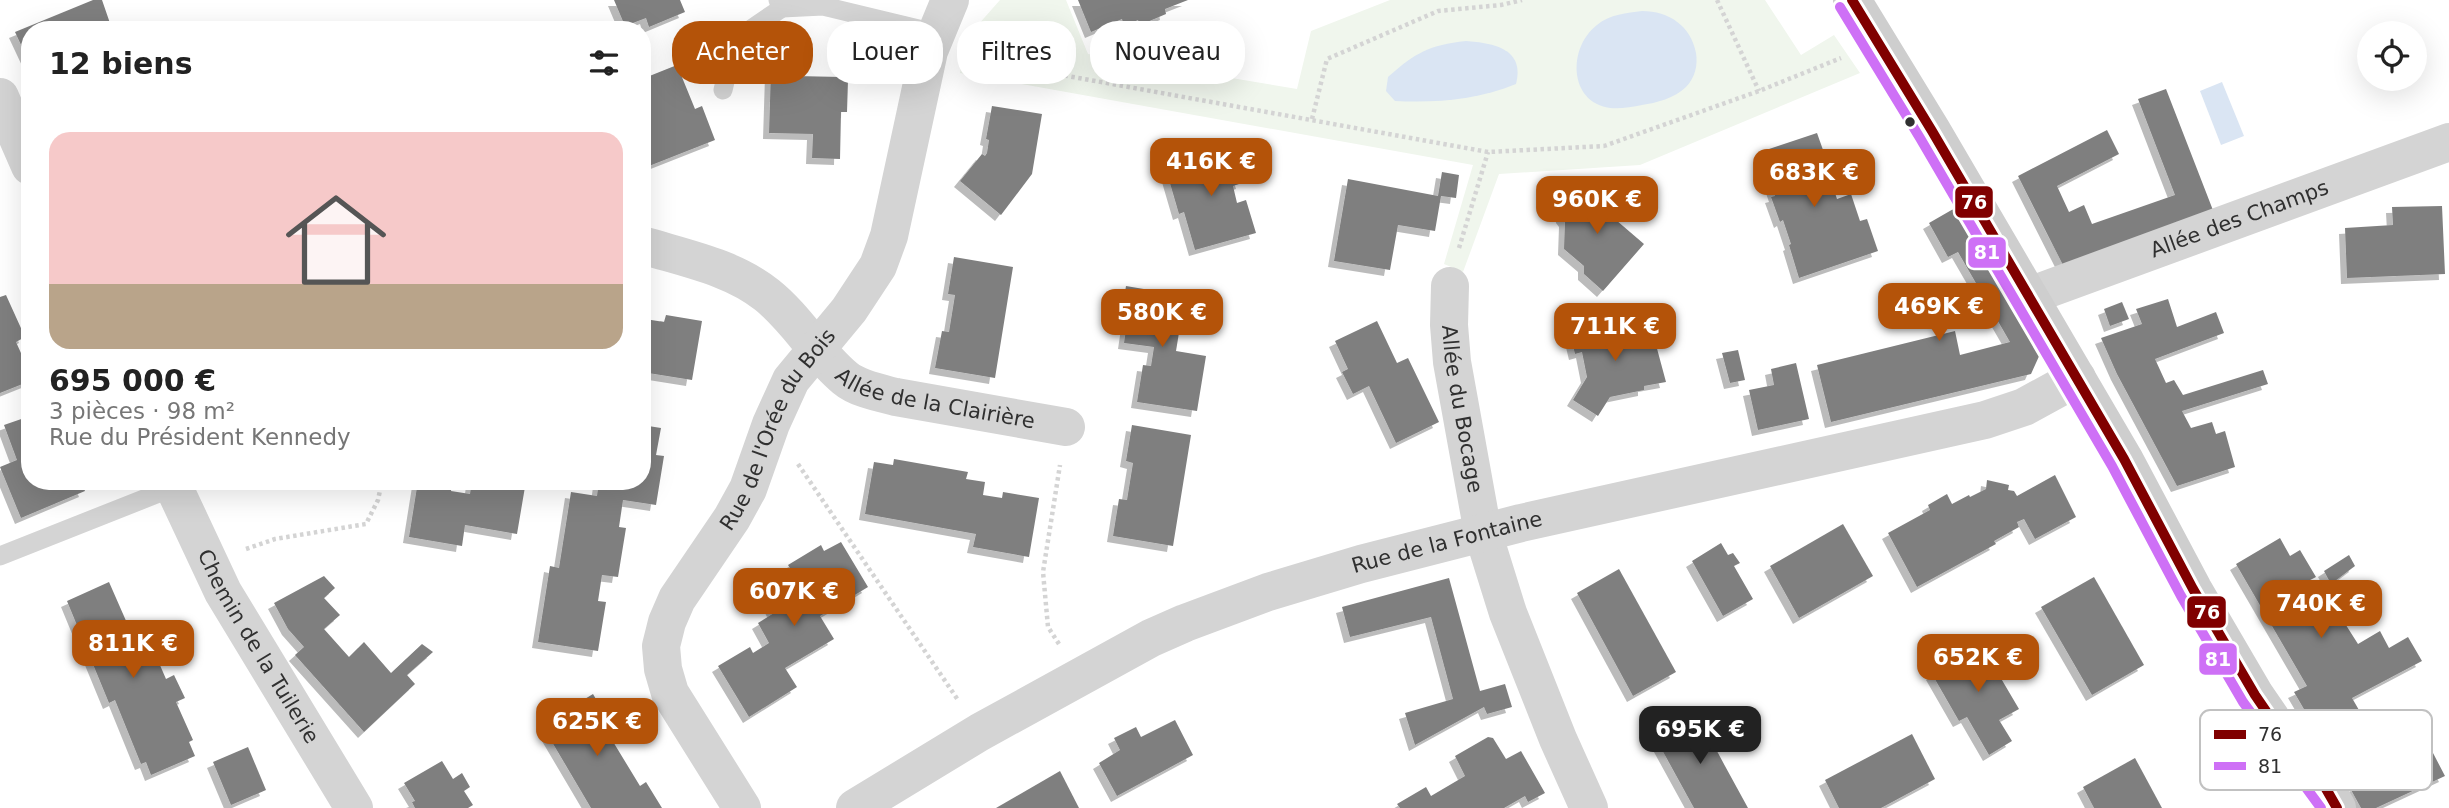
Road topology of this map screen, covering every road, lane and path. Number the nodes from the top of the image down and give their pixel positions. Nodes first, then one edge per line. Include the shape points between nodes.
1 (1522, 0) edge
2 (1717, 0) edge
3 (1852, 0) edge
4 (780, 4) edge
5 (901, 21) edge
6 (943, 29) edge
7 (1848, 56) dead end
8 (925, 84) edge
9 (723, 90) dead end
10 (1759, 91) junction
11 (0, 97) edge
12 (1312, 119) junction
13 (2449, 142) edge
14 (21, 145) edge
15 (1488, 152) junction
16 (651, 248) edge
17 (1450, 286) joint
18 (2029, 296) junction
19 (817, 347) junction
20 (2077, 378) junction
21 (771, 424) junction
22 (1066, 426) joint
23 (159, 490) edge
24 (176, 490) edge
25 (380, 490) edge
26 (1483, 533) junction
27 (0, 556) edge
28 (209, 562) junction
29 (1080, 677) junction
30 (2265, 710) edge
31 (980, 732) junction
32 (2326, 790) edge
33 (354, 808) edge
34 (742, 808) edge
35 (855, 808) edge
36 (1589, 808) edge
37 (2337, 808) edge

1 - 12 path via 1438,10 1327,59
2 - 10 path
3 - 18 main road
4 - 5 lane via 822,6
4 - 9 lane via 735,40
6 - 12 path
7 - 10 path
8 - 19 street, Rue de l'Orée du Bois via 878,266
10 - 15 path via 1604,146
11 - 14 street
12 - 15 path
13 - 18 street, Allée des Champs
15 - 17 path
16 - 19 street, Allée de la Clairière via 746,281 790,317
17 - 26 street, Allée du Bocage via 1450,345
18 - 20 main road
19 - 21 street, Rue de l'Orée du Bois via 791,380
19 - 22 street, Allée de la Clairière via 846,379 869,390
20 - 26 street, Rue de la Fontaine via 2024,407 1985,421
20 - 30 main road
21 - 31 path
21 - 34 street, Rue de l'Orée du Bois via 748,489 677,599 662,646 670,693
22 - 29 path via 1043,572 1048,627
23 - 27 lane
24 - 28 street, Chemin de la Tuilerie
25 - 28 path via 366,524 275,539
26 - 29 street, Rue de la Fontaine via 1268,592 1151,638
26 - 36 street, Allée du Bocage via 1507,613
28 - 33 street, Chemin de la Tuilerie
29 - 31 street, Rue de la Fontaine
31 - 35 street, Rue de la Fontaine
32 - 37 main road

